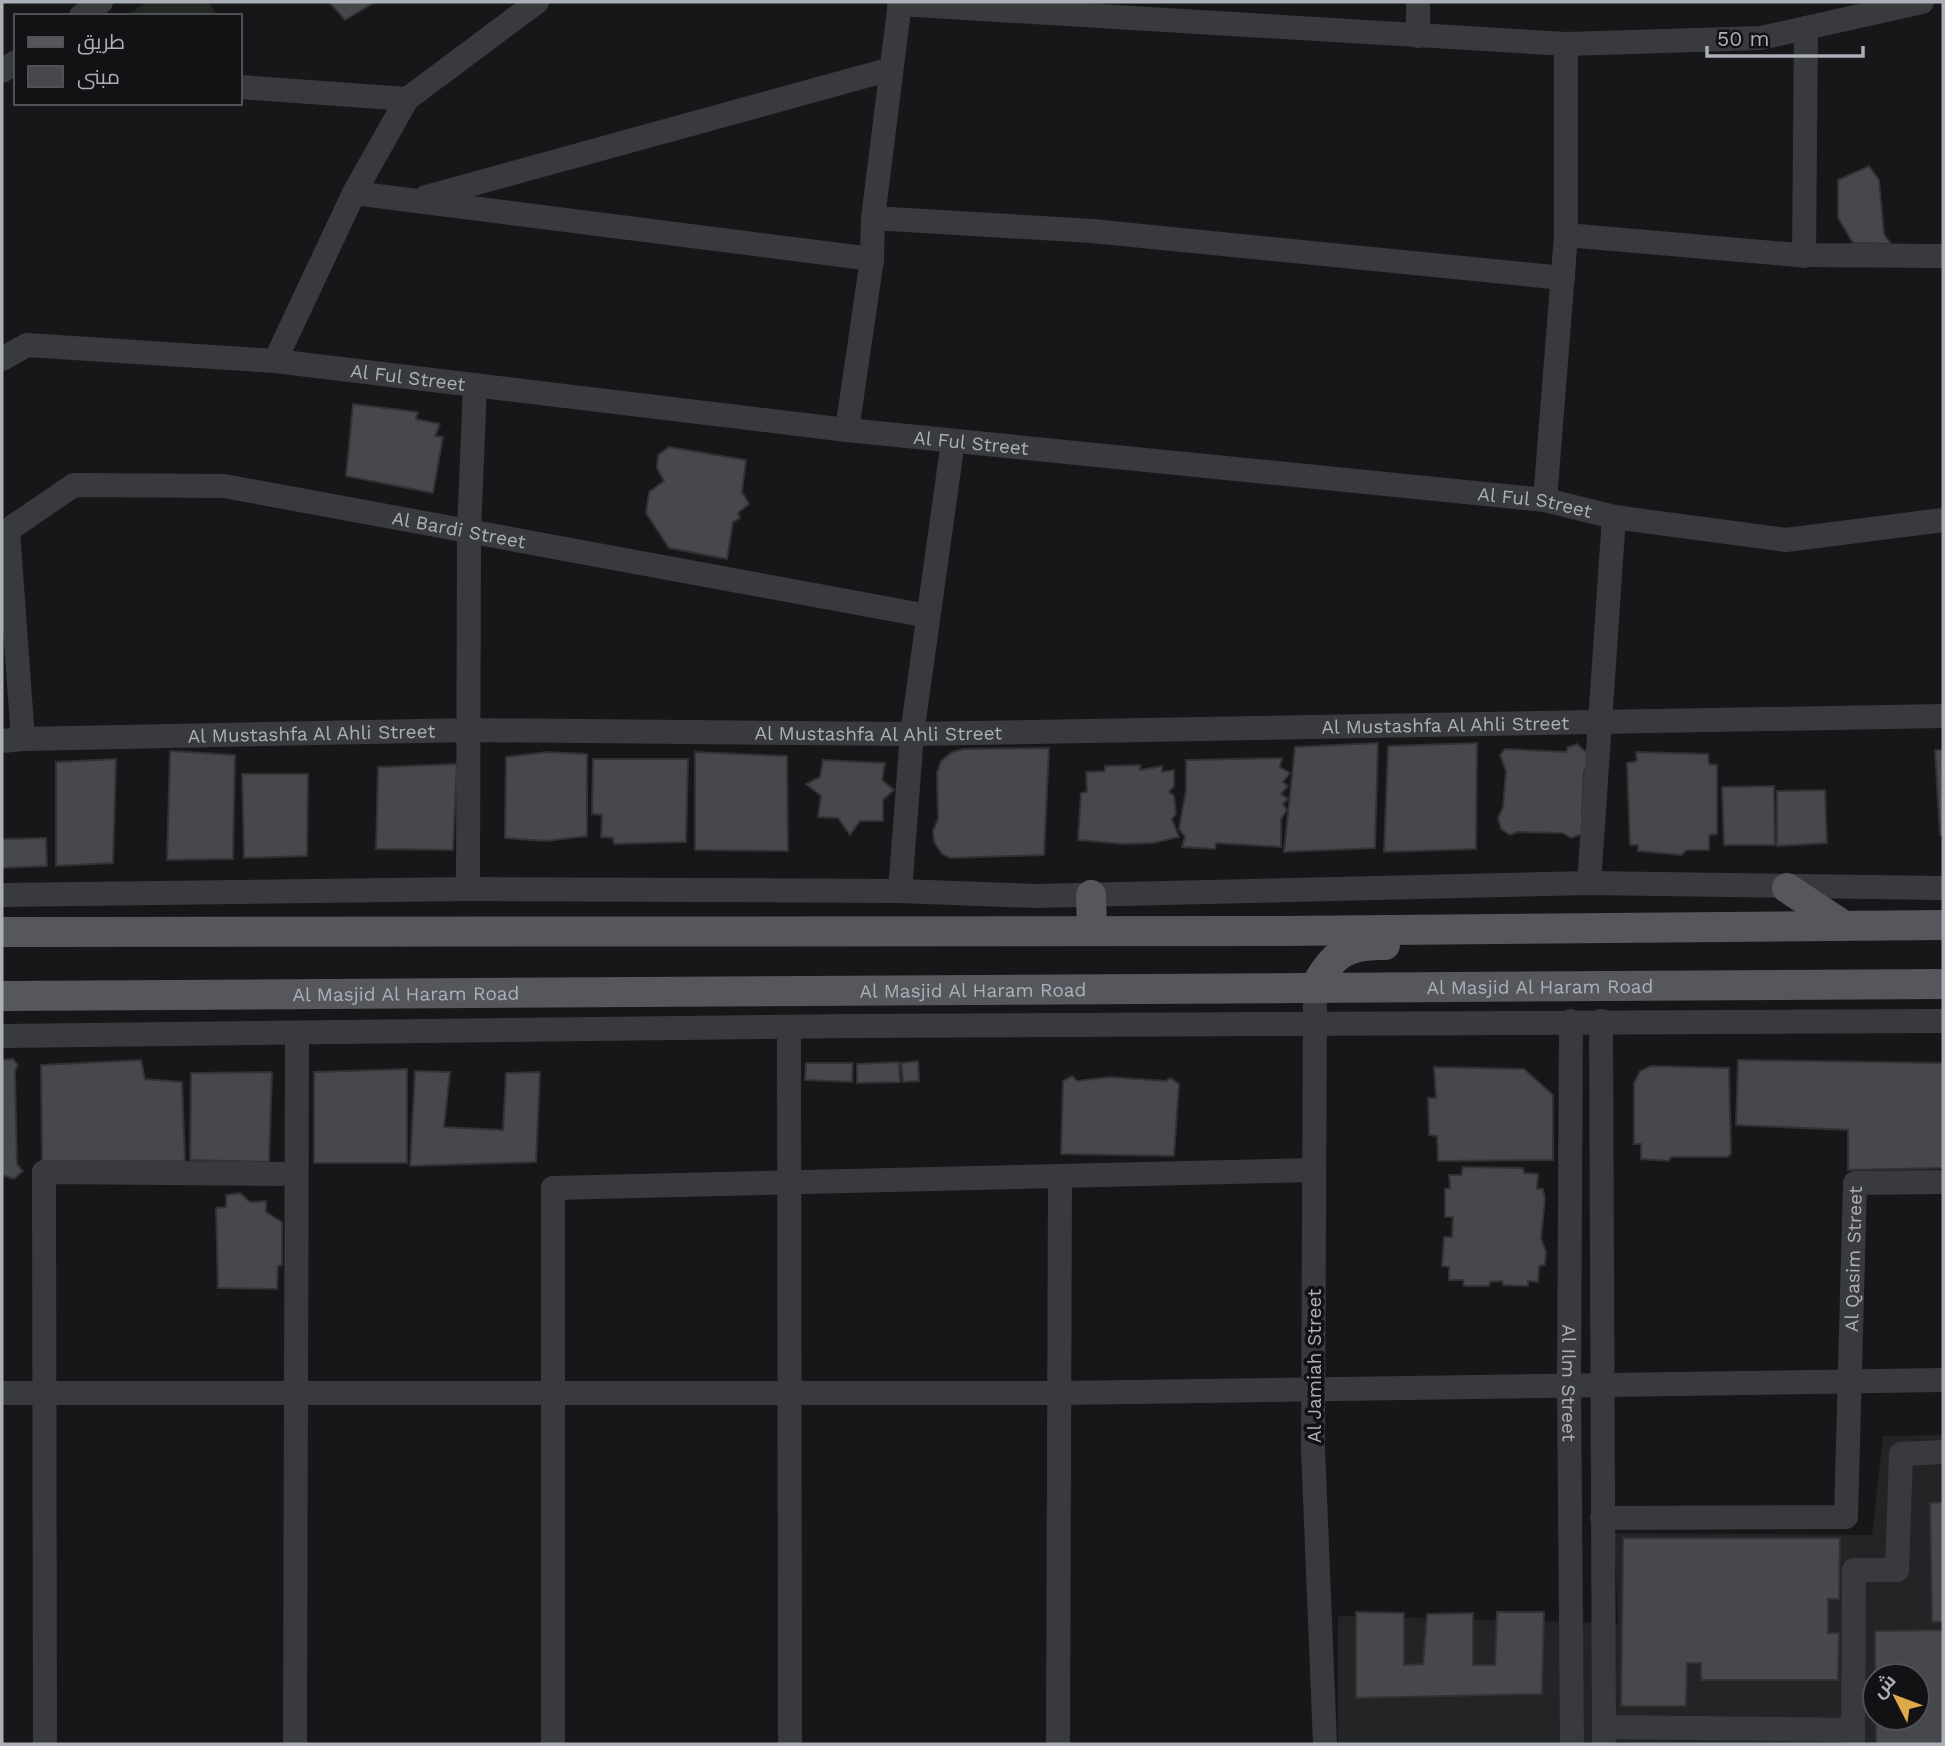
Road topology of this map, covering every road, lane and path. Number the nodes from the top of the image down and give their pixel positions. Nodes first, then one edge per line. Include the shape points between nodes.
1 (101, 2) edge
2 (1418, 2) edge
3 (1922, 2) edge
4 (899, 3) edge
5 (528, 4) edge
6 (84, 14) edge
7 (1806, 28) junction
8 (1418, 36) junction
9 (1566, 44) junction
10 (891, 69) junction
11 (242, 87) edge
12 (407, 99) junction
13 (354, 193) junction
14 (416, 200) junction
15 (873, 218) junction
16 (1566, 235) junction
17 (1804, 256) junction
18 (1943, 256) edge
19 (872, 259) junction
20 (1563, 278) junction
21 (2, 359) edge
22 (275, 361) junction
23 (475, 386) junction
24 (847, 430) junction
25 (953, 441) junction
26 (1545, 500) junction
27 (1614, 517) junction
28 (1943, 520) edge
29 (469, 532) junction
30 (5, 533) edge
31 (928, 616) junction
32 (1943, 716) edge
33 (1601, 724) junction
34 (468, 730) junction
35 (912, 734) junction
36 (13, 740) edge
37 (1589, 883) junction
38 (1787, 888) junction
39 (1943, 888) edge
40 (468, 889) junction
41 (900, 891) junction
42 (2, 895) edge
43 (1091, 895) junction
44 (1843, 925) junction
45 (1943, 925) edge
46 (1613, 928) junction
47 (1092, 931) junction
48 (2, 932) edge
49 (1943, 984) edge
50 (1315, 987) junction
51 (855, 990) junction
52 (2, 996) edge
53 (1571, 1021) junction
54 (1601, 1021) junction
55 (1943, 1021) edge
56 (1315, 1025) junction
57 (855, 1026) junction
58 (789, 1027) junction
59 (296, 1033) junction
60 (2, 1036) edge
61 (1314, 1170) junction
62 (296, 1174) junction
63 (1060, 1176) junction
64 (789, 1182) junction
65 (1943, 1182) edge
66 (1943, 1380) edge
67 (1848, 1381) junction
68 (1569, 1385) junction
69 (1602, 1385) junction
70 (1314, 1388) junction
71 (2, 1393) edge
72 (44, 1393) junction
73 (295, 1393) junction
74 (553, 1393) junction
75 (790, 1393) junction
76 (1060, 1393) junction
77 (1943, 1452) edge
78 (1602, 1518) junction
79 (1604, 1736) edge
80 (1853, 1737) edge
81 (46, 1744) edge
82 (295, 1744) edge
83 (553, 1744) edge
84 (790, 1744) edge
85 (1058, 1744) edge
86 (1325, 1744) edge
87 (1572, 1744) edge

1 - 6 street
2 - 8 street
3 - 7 street
4 - 8 street
4 - 10 street
5 - 12 street
7 - 9 street via 1761,38
7 - 17 street
8 - 9 street
9 - 16 street
10 - 14 street
10 - 15 street
11 - 12 street
12 - 13 street
13 - 14 street
13 - 22 street
14 - 19 street
15 - 19 street
15 - 20 street via 1091,231
16 - 17 street
16 - 20 street
17 - 18 street
19 - 24 street
20 - 26 street
21 - 22 street, Al Ful Street via 27,345
22 - 23 street, Al Ful Street
23 - 24 street, Al Ful Street
23 - 29 street
24 - 25 street, Al Ful Street
25 - 26 street, Al Ful Street
25 - 31 street
26 - 27 street, Al Ful Street
27 - 28 street, Al Ful Street via 1786,540
27 - 33 street
29 - 30 street, Al Bardi Street via 224,486 74,485
29 - 31 street, Al Bardi Street
29 - 34 street
30 - 36 street, Al Mustashfa Al Ahli Street
31 - 35 street
32 - 33 street, Al Mustashfa Al Ahli Street
33 - 35 street, Al Mustashfa Al Ahli Street
33 - 37 street
34 - 35 street, Al Mustashfa Al Ahli Street
34 - 36 street, Al Mustashfa Al Ahli Street
34 - 40 street
35 - 41 street
37 - 38 street
37 - 43 street
38 - 39 street
38 - 44 main road
40 - 41 street
40 - 42 street
41 - 43 street
43 - 47 main road
44 - 45 main road
44 - 46 main road
46 - 47 main road
46 - 50 main road via 1571,945 1357,945 1328,962
47 - 48 main road
49 - 50 main road, Al Masjid Al Haram Road
50 - 51 main road, Al Masjid Al Haram Road
50 - 56 street, Al Jamiah Street
51 - 52 main road, Al Masjid Al Haram Road
51 - 57 street
53 - 54 street
53 - 56 street
53 - 68 street, Al Ilm Street
54 - 55 street
54 - 69 street, Al Ilm Street
56 - 57 street
56 - 61 street, Al Jamiah Street
57 - 58 street
58 - 59 street
58 - 64 street
59 - 60 street
59 - 62 street
61 - 63 street
61 - 70 street, Al Jamiah Street
62 - 72 street via 44,1172
62 - 73 street
63 - 64 street
63 - 76 street
64 - 74 street via 553,1188
64 - 75 street
65 - 67 street, Al Qasim Street via 1855,1183
66 - 67 street
67 - 69 street
67 - 78 street via 1846,1517
68 - 69 street
68 - 70 street
68 - 87 street, Al Ilm Street
69 - 78 street, Al Ilm Street
70 - 76 street
70 - 86 street, Al Jamiah Street
71 - 72 street
72 - 73 street
72 - 81 street
73 - 74 street
73 - 82 street
74 - 75 street
74 - 83 street
75 - 76 street
75 - 84 street
76 - 85 street
77 - 80 street via 1901,1454 1898,1570 1854,1570
78 - 79 street, Al Ilm Street
79 - 80 street

